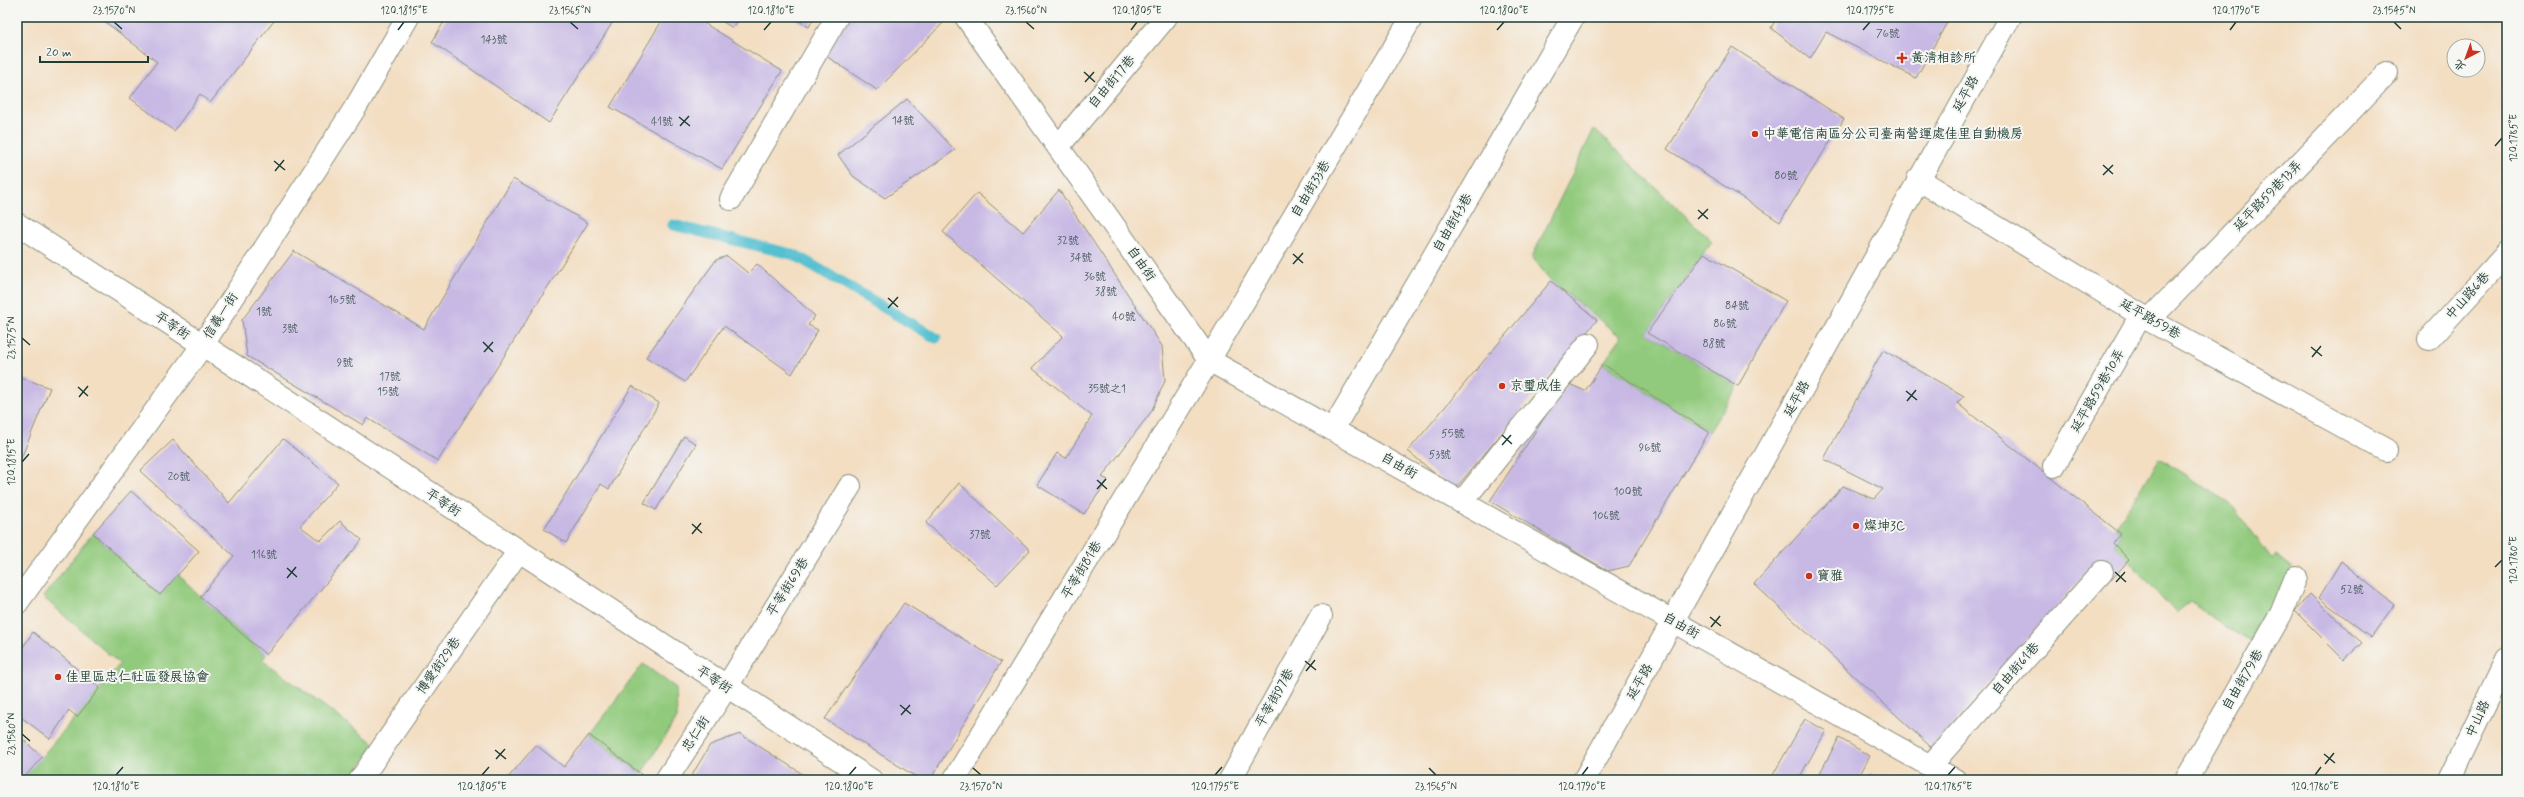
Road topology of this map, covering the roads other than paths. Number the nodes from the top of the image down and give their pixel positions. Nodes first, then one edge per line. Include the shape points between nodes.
1 (408, 17) edge
2 (837, 17) edge
3 (966, 17) edge
4 (1166, 17) edge
5 (1412, 17) edge
6 (1573, 17) edge
7 (2010, 17) edge
8 (2387, 73) dead end
9 (1058, 147) junction
10 (1918, 179) junction
11 (731, 199) dead end
12 (18, 227) edge
13 (2507, 253) edge
14 (2145, 317) junction
15 (2429, 339) dead end
16 (1588, 344) dead end
17 (202, 346) junction
18 (1209, 360) junction
19 (1333, 429) junction
20 (2386, 450) dead end
21 (2054, 466) dead end
22 (850, 486) dead end
23 (1462, 502) junction
24 (518, 552) junction
25 (2102, 572) dead end
26 (2296, 577) dead end
27 (17, 603) edge
28 (1321, 616) dead end
29 (1674, 622) junction
30 (2507, 659) edge
31 (726, 688) junction
32 (1930, 766) junction
33 (360, 780) edge
34 (666, 780) edge
35 (871, 780) edge
36 (954, 780) edge
37 (1230, 780) edge
38 (1584, 780) edge
39 (1955, 780) edge
40 (2186, 780) edge
41 (2449, 780) edge

1 - 17 street, 信義一街 via 357,105
2 - 11 street
3 - 9 street, 自由街
4 - 9 street, 自由街17巷
5 - 18 street, 自由街33巷
6 - 19 street, 自由街43巷
7 - 10 street, 延平路
8 - 14 street, 延平路59巷13弄
9 - 18 street, 自由街
10 - 14 street, 延平路59巷
10 - 29 street, 延平路
12 - 17 street, 平等街
13 - 15 street, 中山路6巷
14 - 20 street, 延平路59巷
14 - 21 street, 延平路59巷10弄
16 - 23 street
17 - 24 street, 平等街
17 - 27 street, 信義一街
18 - 19 street, 自由街
18 - 36 street, 平等街81巷
19 - 23 street, 自由街
22 - 31 street, 平等街69巷
23 - 29 street, 自由街
24 - 31 street, 平等街
24 - 33 street, 博愛街29巷
25 - 32 street, 自由街61巷
26 - 40 street, 自由街79巷 via 2280,614
28 - 37 street, 平等街97巷
29 - 32 street, 自由街
29 - 38 street, 延平路
30 - 41 street, 中山路
31 - 34 street, 忠仁街
31 - 35 street, 平等街
32 - 39 street, 自由街

